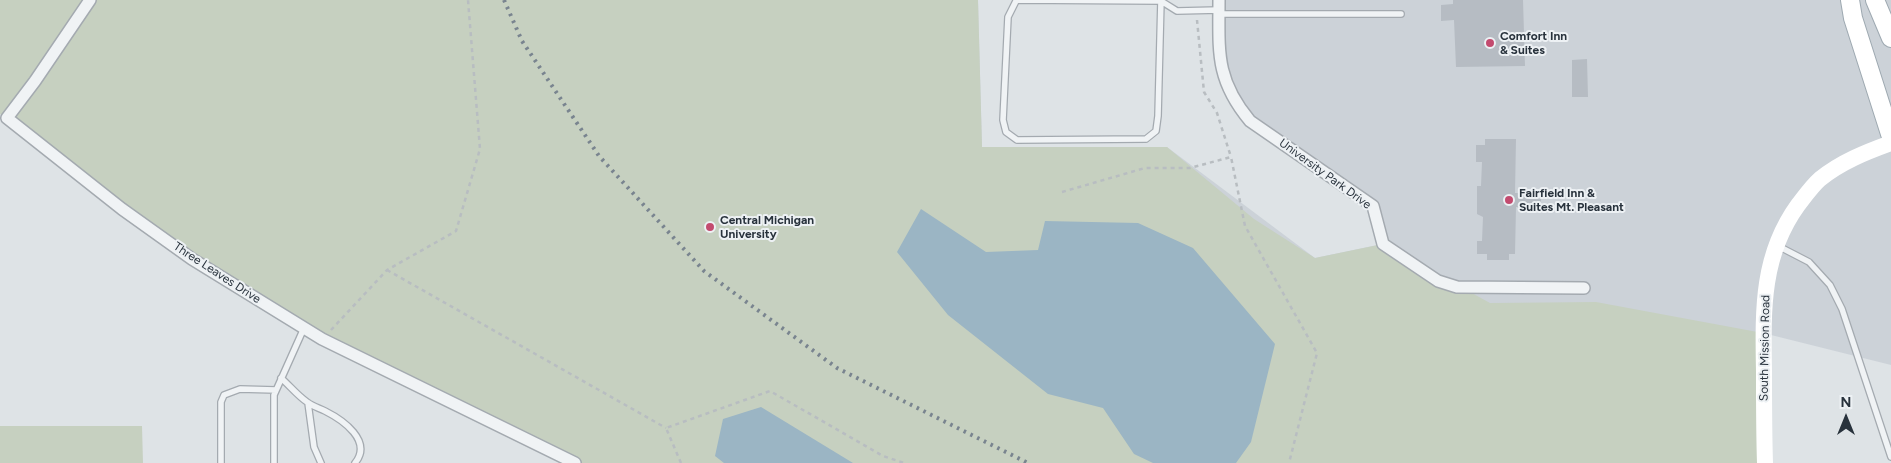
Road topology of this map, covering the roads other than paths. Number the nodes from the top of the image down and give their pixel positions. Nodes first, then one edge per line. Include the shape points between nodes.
1 (90, 0) edge
2 (1016, 0) edge
3 (1850, 0) edge
4 (1875, 0) edge
5 (1161, 1) edge
6 (1219, 8) edge
7 (1400, 14) dead end
8 (1891, 38) edge
9 (4, 122) edge
10 (1891, 137) edge
11 (1891, 143) edge
12 (1776, 245) junction
13 (1584, 288) dead end
14 (304, 328) junction
15 (281, 378) junction
16 (276, 390) junction
17 (308, 403) junction
18 (1891, 457) edge
19 (221, 463) edge
20 (274, 463) edge
21 (321, 463) edge
22 (355, 463) edge
23 (575, 463) edge
24 (1765, 463) edge

1 - 9 street, Three Leaves Drive via 36,81
2 - 5 lane
2 - 5 lane via 1008,17 1003,120 1006,132 1017,140 1146,139 1156,131
3 - 10 main road
4 - 8 main road
5 - 6 lane via 1177,11
6 - 7 lane
6 - 13 street, University Park Drive via 1222,70 1240,109 1250,121 1373,206 1382,244 1438,281 1457,287
9 - 14 street, Three Leaves Drive via 192,259
11 - 12 main road, South Mission Road via 1850,160 1819,180 1791,214
12 - 18 lane via 1809,262 1830,285 1842,309
12 - 24 main road, South Mission Road via 1768,272 1763,314
14 - 15 lane
14 - 23 street, Three Leaves Drive
15 - 16 lane
15 - 17 lane
16 - 19 lane via 240,389 224,395 221,402
16 - 20 lane
17 - 21 lane via 314,447
17 - 22 lane via 325,411 355,434 361,452

